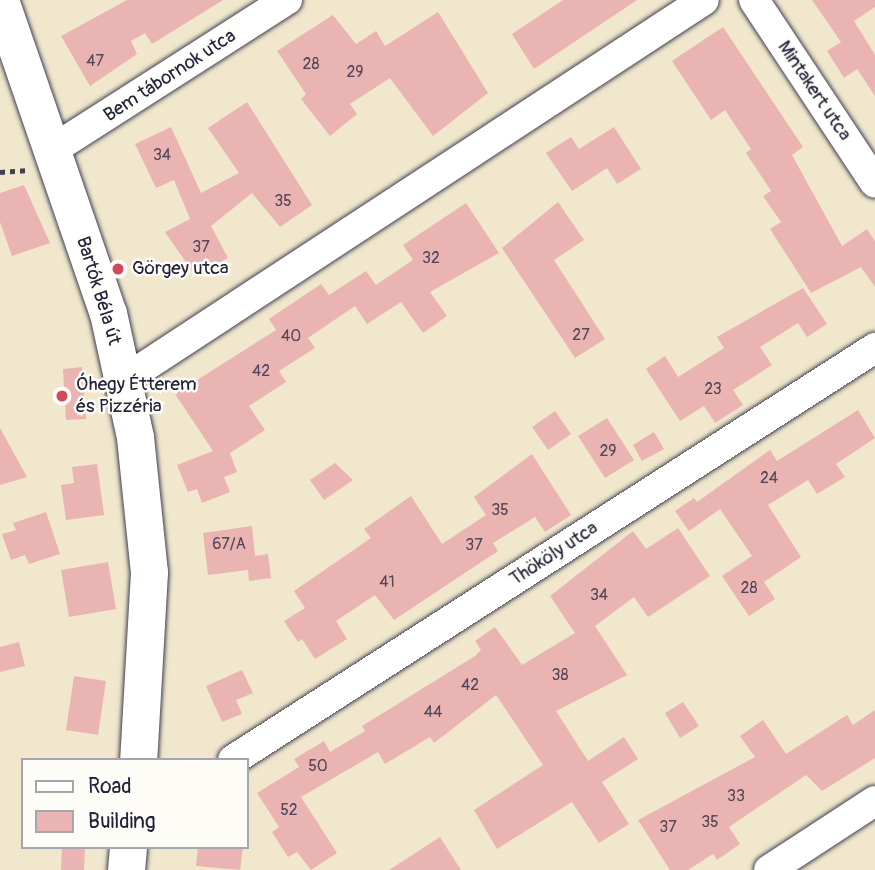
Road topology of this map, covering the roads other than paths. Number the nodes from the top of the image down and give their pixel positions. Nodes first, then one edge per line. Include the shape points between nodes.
1 (0, 0) edge
2 (287, 0) edge
3 (704, 0) edge
4 (754, 0) edge
5 (52, 150) junction
6 (875, 183) edge
7 (875, 348) edge
8 (124, 380) junction
9 (138, 758) edge
10 (236, 758) edge
11 (875, 801) edge
12 (128, 849) edge
13 (126, 870) edge
14 (769, 870) edge

1 - 5 street, Bartók Béla út
2 - 5 street, Bem tábornok utca
3 - 8 street
4 - 6 street, Mintakert utca
5 - 8 street, Bartók Béla út
7 - 10 street, Thököly utca
8 - 9 street, Bartók Béla út via 149,572
11 - 14 street
12 - 13 street

